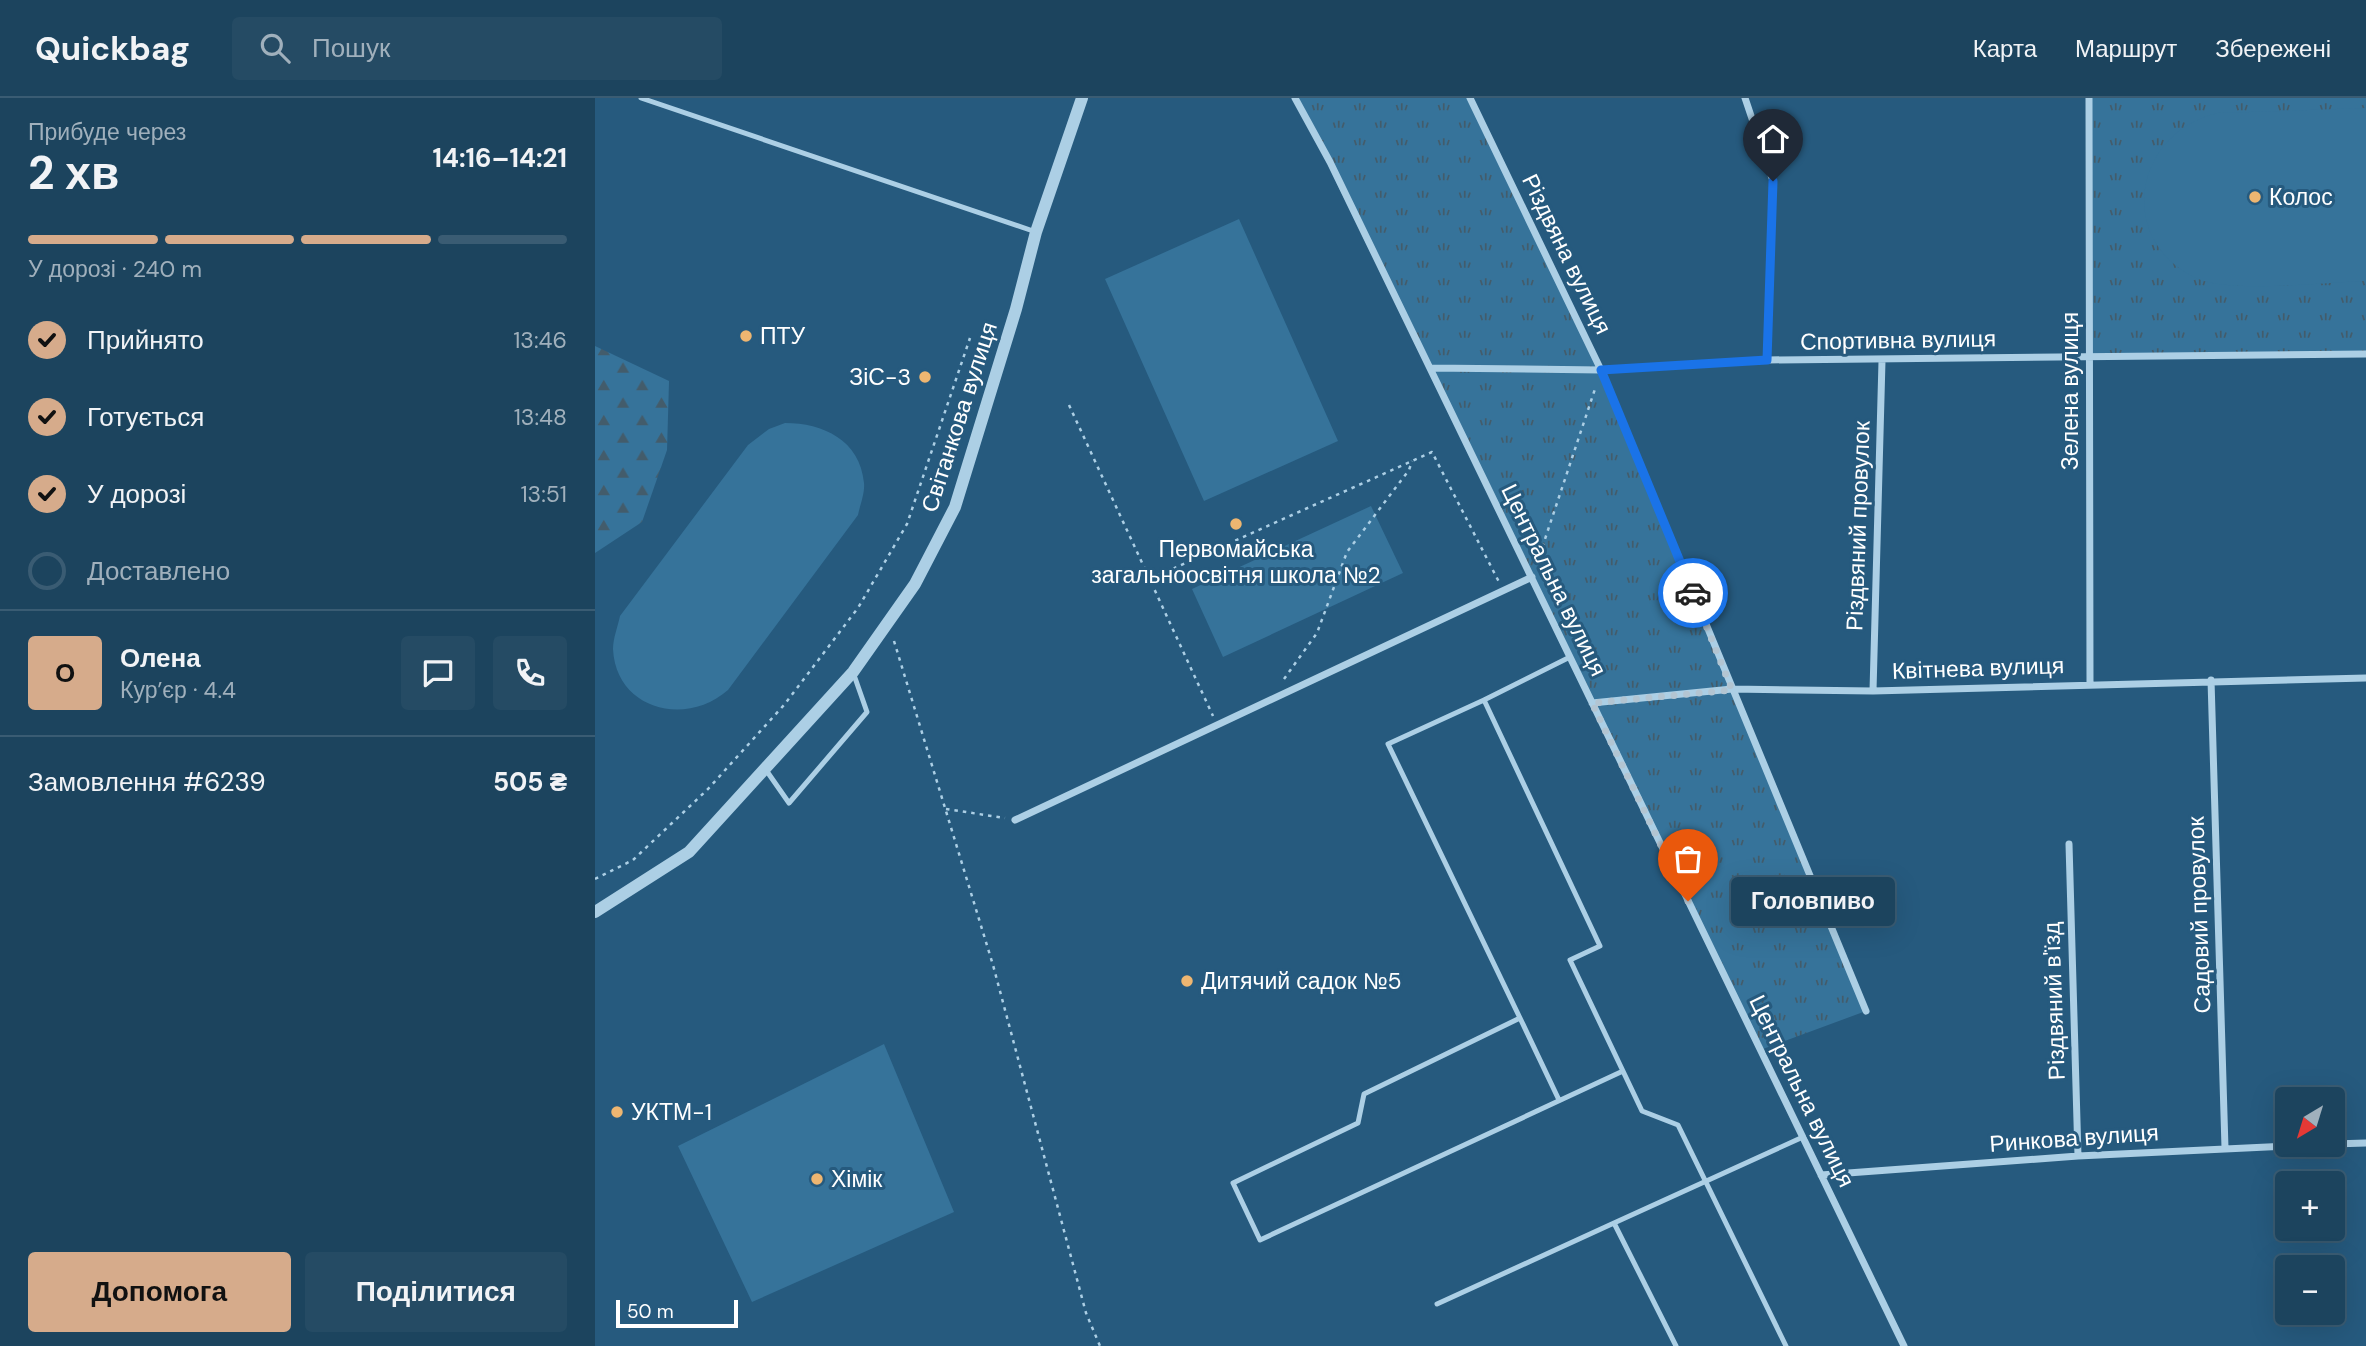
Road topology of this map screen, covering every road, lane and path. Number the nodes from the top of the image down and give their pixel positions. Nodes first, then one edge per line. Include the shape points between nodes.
1 (641, 98) edge
2 (1082, 98) edge
3 (1295, 98) edge
4 (1469, 98) edge
5 (1745, 98) edge
6 (2089, 98) edge
7 (1037, 232) junction
8 (970, 338) dead end
9 (2366, 354) edge
10 (2089, 356) junction
11 (1767, 360) junction
12 (1882, 361) junction
13 (1430, 368) junction
14 (1601, 370) junction
15 (1069, 405) dead end
16 (1412, 461) junction
17 (1532, 578) junction
18 (1150, 579) junction
19 (1503, 591) junction
20 (889, 625) junction
21 (1570, 657) junction
22 (853, 672) junction
23 (2366, 678) edge
24 (2211, 680) junction
25 (2090, 683) junction
26 (1732, 690) junction
27 (1873, 691) junction
28 (1483, 699) junction
29 (1269, 701) junction
30 (1592, 703) junction
31 (1217, 725) junction
32 (766, 770) junction
33 (945, 808) junction
34 (1015, 820) joint
35 (2070, 844) dead end
36 (595, 879) edge
37 (595, 912) edge
38 (1867, 1011) dead end
39 (1521, 1018) junction
40 (1623, 1071) junction
41 (1559, 1100) junction
42 (1803, 1137) junction
43 (2366, 1143) edge
44 (2345, 1144) edge
45 (2275, 1146) edge
46 (2225, 1148) junction
47 (2078, 1156) junction
48 (1821, 1175) junction
49 (1706, 1181) junction
50 (1614, 1223) junction
51 (1437, 1304) dead end
52 (1100, 1346) edge
53 (1676, 1346) edge
54 (1786, 1346) edge
55 (1904, 1346) edge

1 - 7 lane
2 - 7 street, Світанкова вулиця
3 - 13 street, Центральна вулиця
4 - 14 street, Різдвяна вулиця
5 - 11 street via 1773,181
6 - 10 street, Зелена вулиця
7 - 20 street, Світанкова вулиця via 955,507
8 - 36 path via 907,524 859,608 784,705 708,789 633,860
9 - 10 street, Спортивна вулиця
10 - 12 street, Спортивна вулиця
10 - 25 street, Зелена вулиця
11 - 12 street, Спортивна вулиця
11 - 14 street, Спортивна вулиця
12 - 27 street, Різдвяний провулок
13 - 14 street, Спортивна вулиця
13 - 17 street, Центральна вулиця
14 - 17 path
14 - 26 street, Різдвяна вулиця
15 - 18 path
16 - 18 path
16 - 19 path via 1432,452
16 - 29 path via 1347,552 1317,633
17 - 19 street
17 - 21 street, Центральна вулиця
18 - 31 path
19 - 29 street
20 - 22 street, Світанкова вулиця
20 - 33 path
21 - 28 lane
21 - 30 street, Центральна вулиця
22 - 32 street, Світанкова вулиця
22 - 32 lane via 867,712 789,803
23 - 24 street, Квітнева вулиця
24 - 25 street, Квітнева вулиця
24 - 46 street, Садовий провулок
25 - 27 street, Квітнева вулиця
26 - 27 street, Квітнева вулиця
26 - 30 street, Квітнева вулиця
26 - 38 street, Різдвяна вулиця
28 - 39 lane via 1388,744
28 - 40 lane via 1600,946 1570,960
29 - 31 street
30 - 42 street, Центральна вулиця
31 - 34 street
32 - 37 street, Світанкова вулиця via 689,852
33 - 34 path
33 - 52 path via 993,965 1086,1312
35 - 47 street, Різдвяний в'їзд
39 - 41 lane
39 - 41 lane via 1364,1094 1357,1123 1233,1183 1259,1240
40 - 41 lane
40 - 49 lane via 1643,1111 1678,1125
42 - 48 street, Центральна вулиця
42 - 49 lane
43 - 44 street, Ринкова вулиця
45 - 46 street, Ринкова вулиця
46 - 47 street, Ринкова вулиця
47 - 48 street, Ринкова вулиця
48 - 55 street, Центральна вулиця
49 - 50 lane
49 - 54 lane
50 - 51 lane
50 - 53 lane

